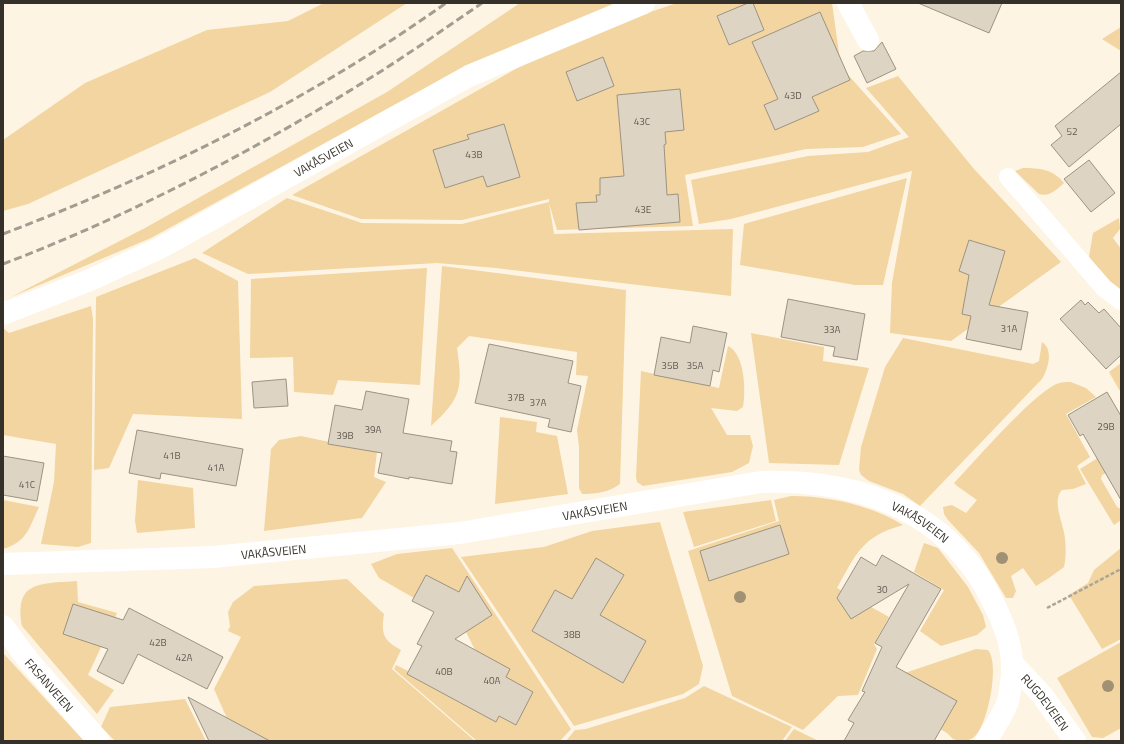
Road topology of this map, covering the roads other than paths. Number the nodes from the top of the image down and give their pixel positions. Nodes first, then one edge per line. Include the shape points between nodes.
1 (644, 3) edge
2 (848, 3) edge
3 (868, 40) dead end
4 (1008, 177) dead end
5 (1121, 300) edge
6 (3, 314) edge
7 (3, 564) edge
8 (3, 626) edge
9 (1014, 664) junction
10 (99, 741) edge
11 (986, 741) edge
12 (1075, 741) edge

1 - 6 street, VAKÅSVEIEN via 469,76 160,248 90,280
2 - 3 street
4 - 5 lane via 1104,288
7 - 9 street, VAKÅSVEIEN via 213,557 460,533 761,482 796,481 874,496 918,517 953,543 984,583 1008,636
8 - 10 street, FASANVEIEN via 28,660
9 - 11 street, VAKÅSVEIEN via 1007,702
9 - 12 street, RUGDEVEIEN via 1042,695

